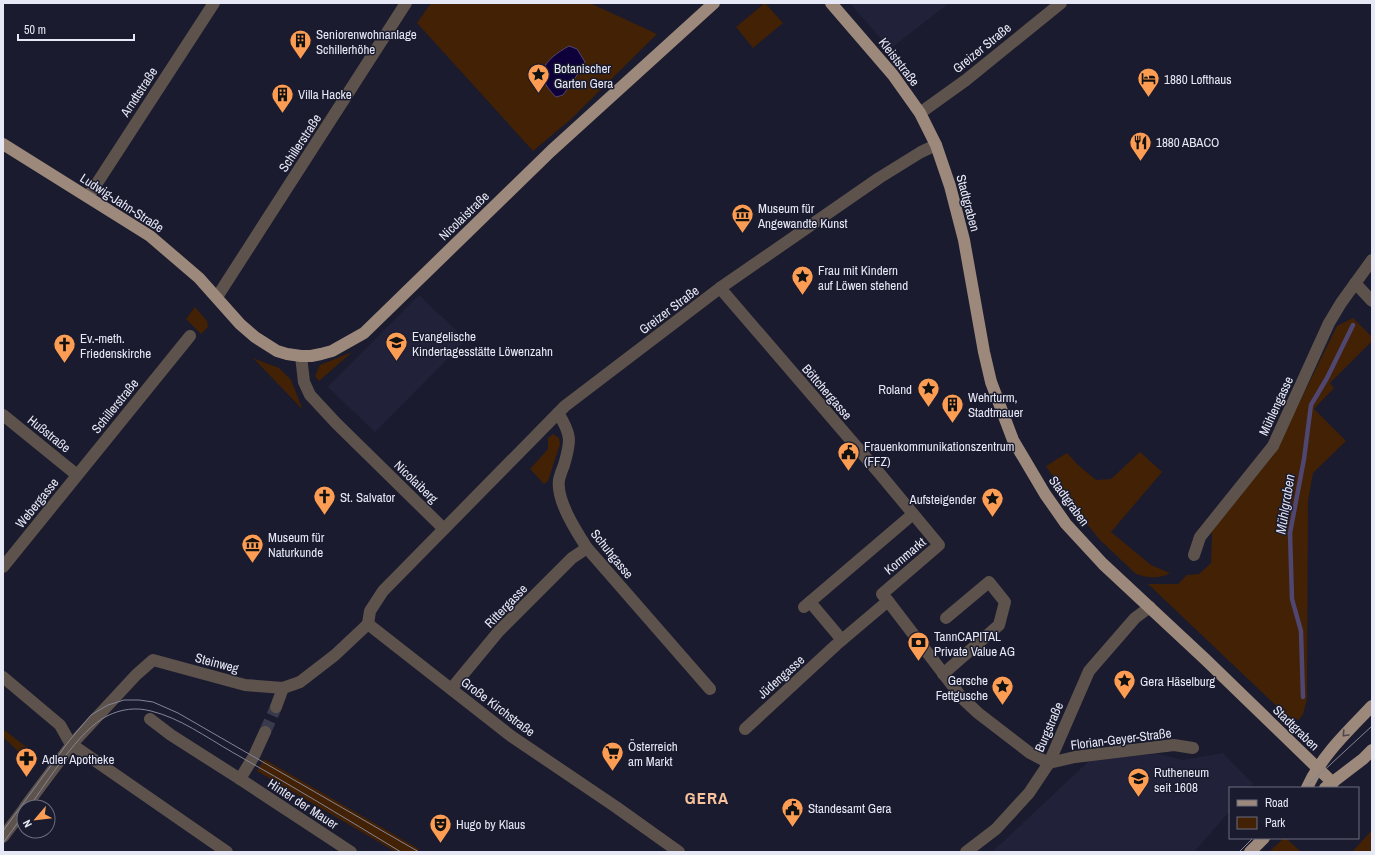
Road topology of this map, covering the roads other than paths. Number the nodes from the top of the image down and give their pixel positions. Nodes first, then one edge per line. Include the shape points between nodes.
1 (214, 3) edge
2 (406, 3) edge
3 (714, 3) edge
4 (831, 3) edge
5 (1061, 3) edge
6 (920, 113) junction
7 (3, 144) edge
8 (936, 145) junction
9 (88, 197) junction
10 (1372, 260) edge
11 (1355, 283) junction
12 (720, 288) junction
13 (216, 297) junction
14 (1372, 301) edge
15 (190, 336) dead end
16 (301, 356) junction
17 (558, 413) junction
18 (3, 415) edge
19 (78, 475) junction
20 (913, 514) junction
21 (444, 529) junction
22 (587, 548) junction
23 (1194, 555) dead end
24 (3, 567) edge
25 (888, 601) junction
26 (1150, 606) junction
27 (946, 618) dead end
28 (368, 624) junction
29 (839, 643) junction
30 (943, 674) junction
31 (3, 677) edge
32 (283, 688) junction
33 (451, 688) junction
34 (710, 689) dead end
35 (1372, 706) edge
36 (276, 707) tunnel mouth
37 (150, 718) dead end
38 (745, 729) dead end
39 (265, 732) tunnel mouth
40 (72, 744) junction
41 (1193, 748) dead end
42 (1372, 750) edge
43 (1049, 763) junction
44 (1317, 767) junction
45 (240, 779) junction
46 (1329, 785) edge
47 (1307, 787) edge
48 (32, 799) edge
49 (16, 820) edge
50 (3, 837) edge
51 (1263, 839) edge
52 (227, 852) edge
53 (351, 852) edge
54 (679, 852) edge
55 (966, 852) edge
56 (1250, 852) edge

1 - 9 street, Arndtstraße
2 - 13 street, Schillerstraße
3 - 16 main road, Nicolaistraße via 557,146 364,333 332,351
4 - 6 main road, Kleiststraße via 893,76
5 - 6 street, Greizer Straße via 966,80
6 - 8 main road, Kleiststraße
7 - 9 main road, Ludwig-Jahn-Straße
8 - 12 street, Greizer Straße via 879,178
8 - 26 main road, Stadtgraben via 964,240 991,382 1013,440 1066,524 1102,564
9 - 13 main road, Ludwig-Jahn-Straße via 150,236 200,278
10 - 11 street, Mühlengasse
11 - 14 street
11 - 23 street, Mühlengasse via 1329,323 1273,446 1200,537
12 - 17 street, Greizer Straße
12 - 20 street, Böttchergasse
13 - 16 main road, Nicolaistraße via 255,337 277,351
15 - 19 street, Schillerstraße
16 - 21 street, Nicolaiberg via 304,382 310,395
17 - 21 street, Greizer Straße
17 - 22 street, Schuhgasse via 568,431 570,445 559,480 560,490 564,505
18 - 19 street, Hußstraße
19 - 24 street, Webergasse
20 - 25 street, Kornmarkt via 939,546 882,594
20 - 29 street, Kornmarkt via 807,605
21 - 28 street via 383,591 370,611
22 - 33 street, Rittergasse via 572,558 500,631
22 - 34 street, Schuhgasse
25 - 29 street
25 - 30 street
26 - 43 street, Burgstraße via 1135,618 1089,671
26 - 44 main road, Stadtgraben
27 - 30 street via 989,582 1005,602 999,625
28 - 32 street, Steinweg via 300,682
28 - 33 street, Große Kirchstraße
29 - 38 street, Jüdengasse
30 - 43 street via 978,713 1030,753
31 - 40 street via 60,725
32 - 36 street
32 - 40 street, Steinweg via 245,685 153,660
33 - 54 street, Große Kirchstraße via 511,736
35 -> 44 main road
37 - 45 street, Hinter der Mauer via 171,736
39 - 45 street
40 - 48 street, Steinweg
40 - 52 street
41 - 43 street, Florian-Geyer-Straße via 1174,744 1075,757
42 - 46 main road
43 - 55 street, Burgstraße via 1029,793 1000,824
44 - 46 main road, Stadtgraben
44 - 47 main road
45 - 53 street, Hinter der Mauer
49 - 50 street, Steinweg
51 - 56 main road

